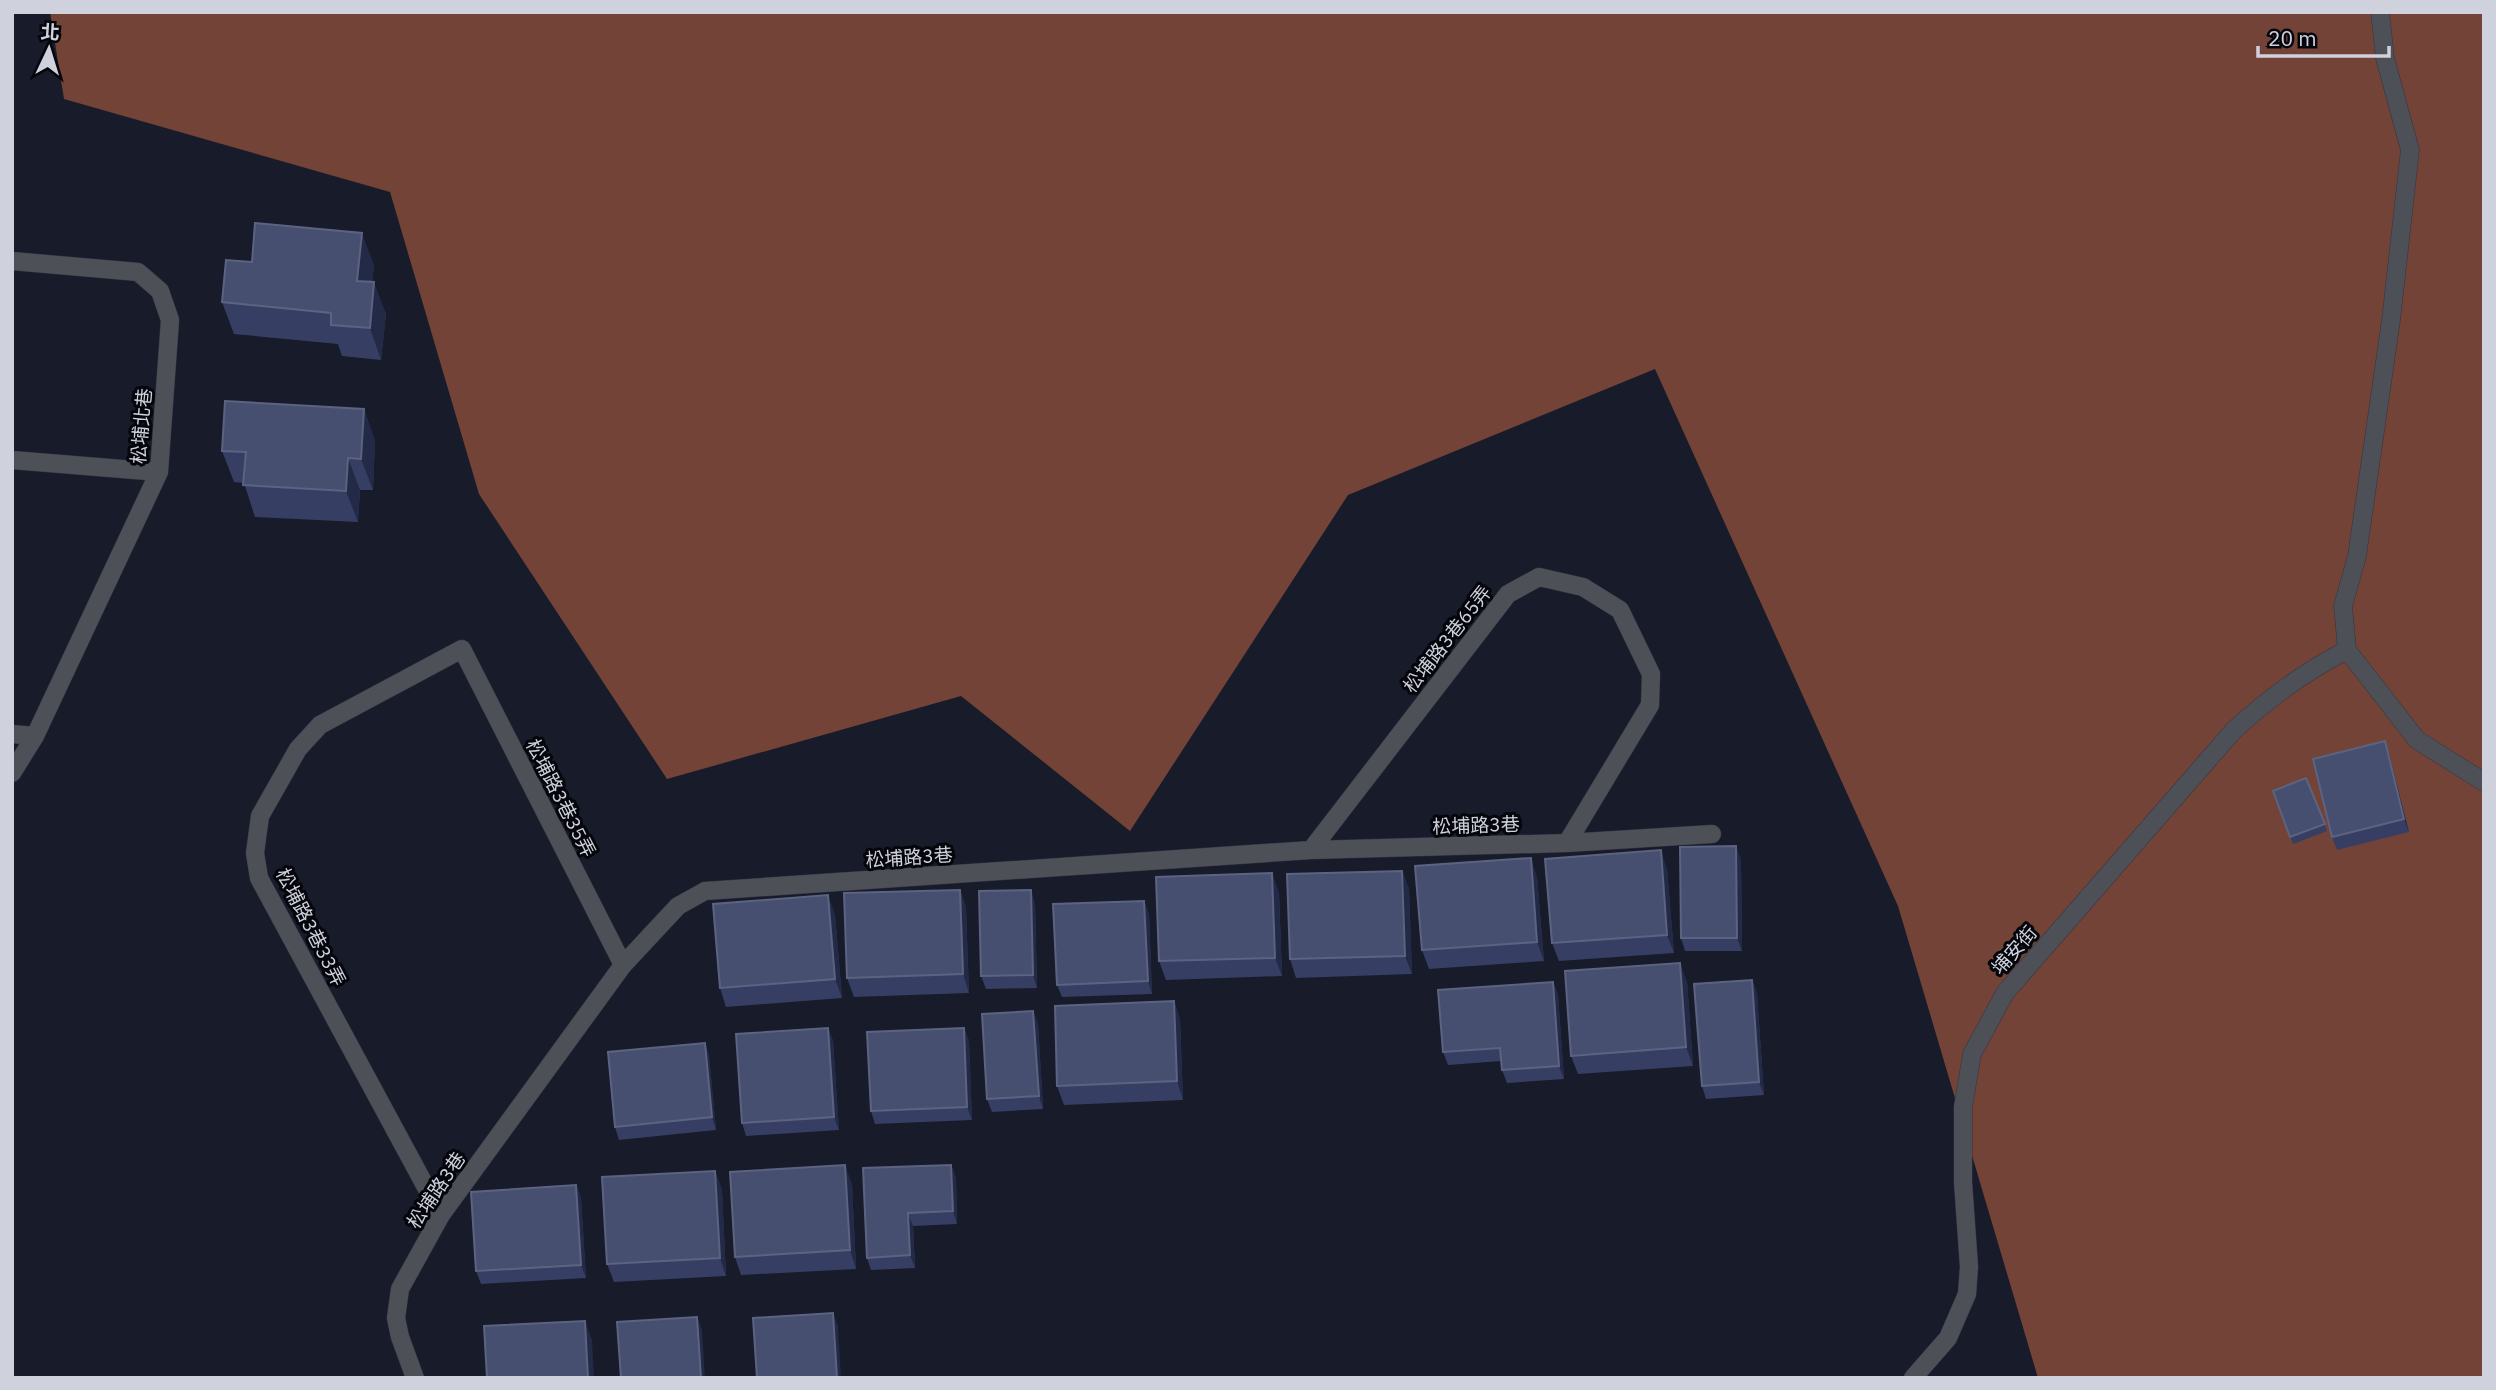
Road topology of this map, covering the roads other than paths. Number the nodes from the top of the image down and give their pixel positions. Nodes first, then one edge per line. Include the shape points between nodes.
1 (2380, 12) edge
2 (12, 261) edge
3 (12, 460) edge
4 (159, 472) junction
5 (462, 649) joint
6 (2347, 650) junction
7 (12, 734) edge
8 (35, 736) junction
9 (12, 773) edge
10 (2484, 782) edge
11 (1712, 834) dead end
12 (1567, 843) junction
13 (1311, 850) junction
14 (623, 965) junction
15 (441, 1215) junction
16 (415, 1378) edge
17 (1913, 1378) edge

1 - 6 lane via 2385,58 2410,150 2357,556 2343,606
2 - 4 lane, 松埔北巷 via 138,272 159,291 170,320
3 - 4 lane
4 - 8 lane, 松埔北巷
5 - 14 lane, 松埔路3巷35弄
5 - 15 lane, 松埔路3巷33弄 via 320,725 298,749 260,816 255,853 259,878
6 - 10 lane via 2417,740
6 - 17 lane, 埔安街 via 2302,674 2234,730 2005,992 1972,1054 1963,1107 1967,1294 1948,1338
7 - 8 lane
8 - 9 lane, 松埔北巷
11 - 12 lane, 松埔路3巷
12 - 13 lane, 松埔路3巷
12 - 13 lane, 松埔路3巷65弄 via 1650,705 1651,674 1620,610 1583,587 1539,577 1508,594
13 - 14 lane, 松埔路3巷 via 705,891 678,905
14 - 15 lane, 松埔路3巷
15 - 16 lane, 松埔路3巷 via 400,1289 398,1328

